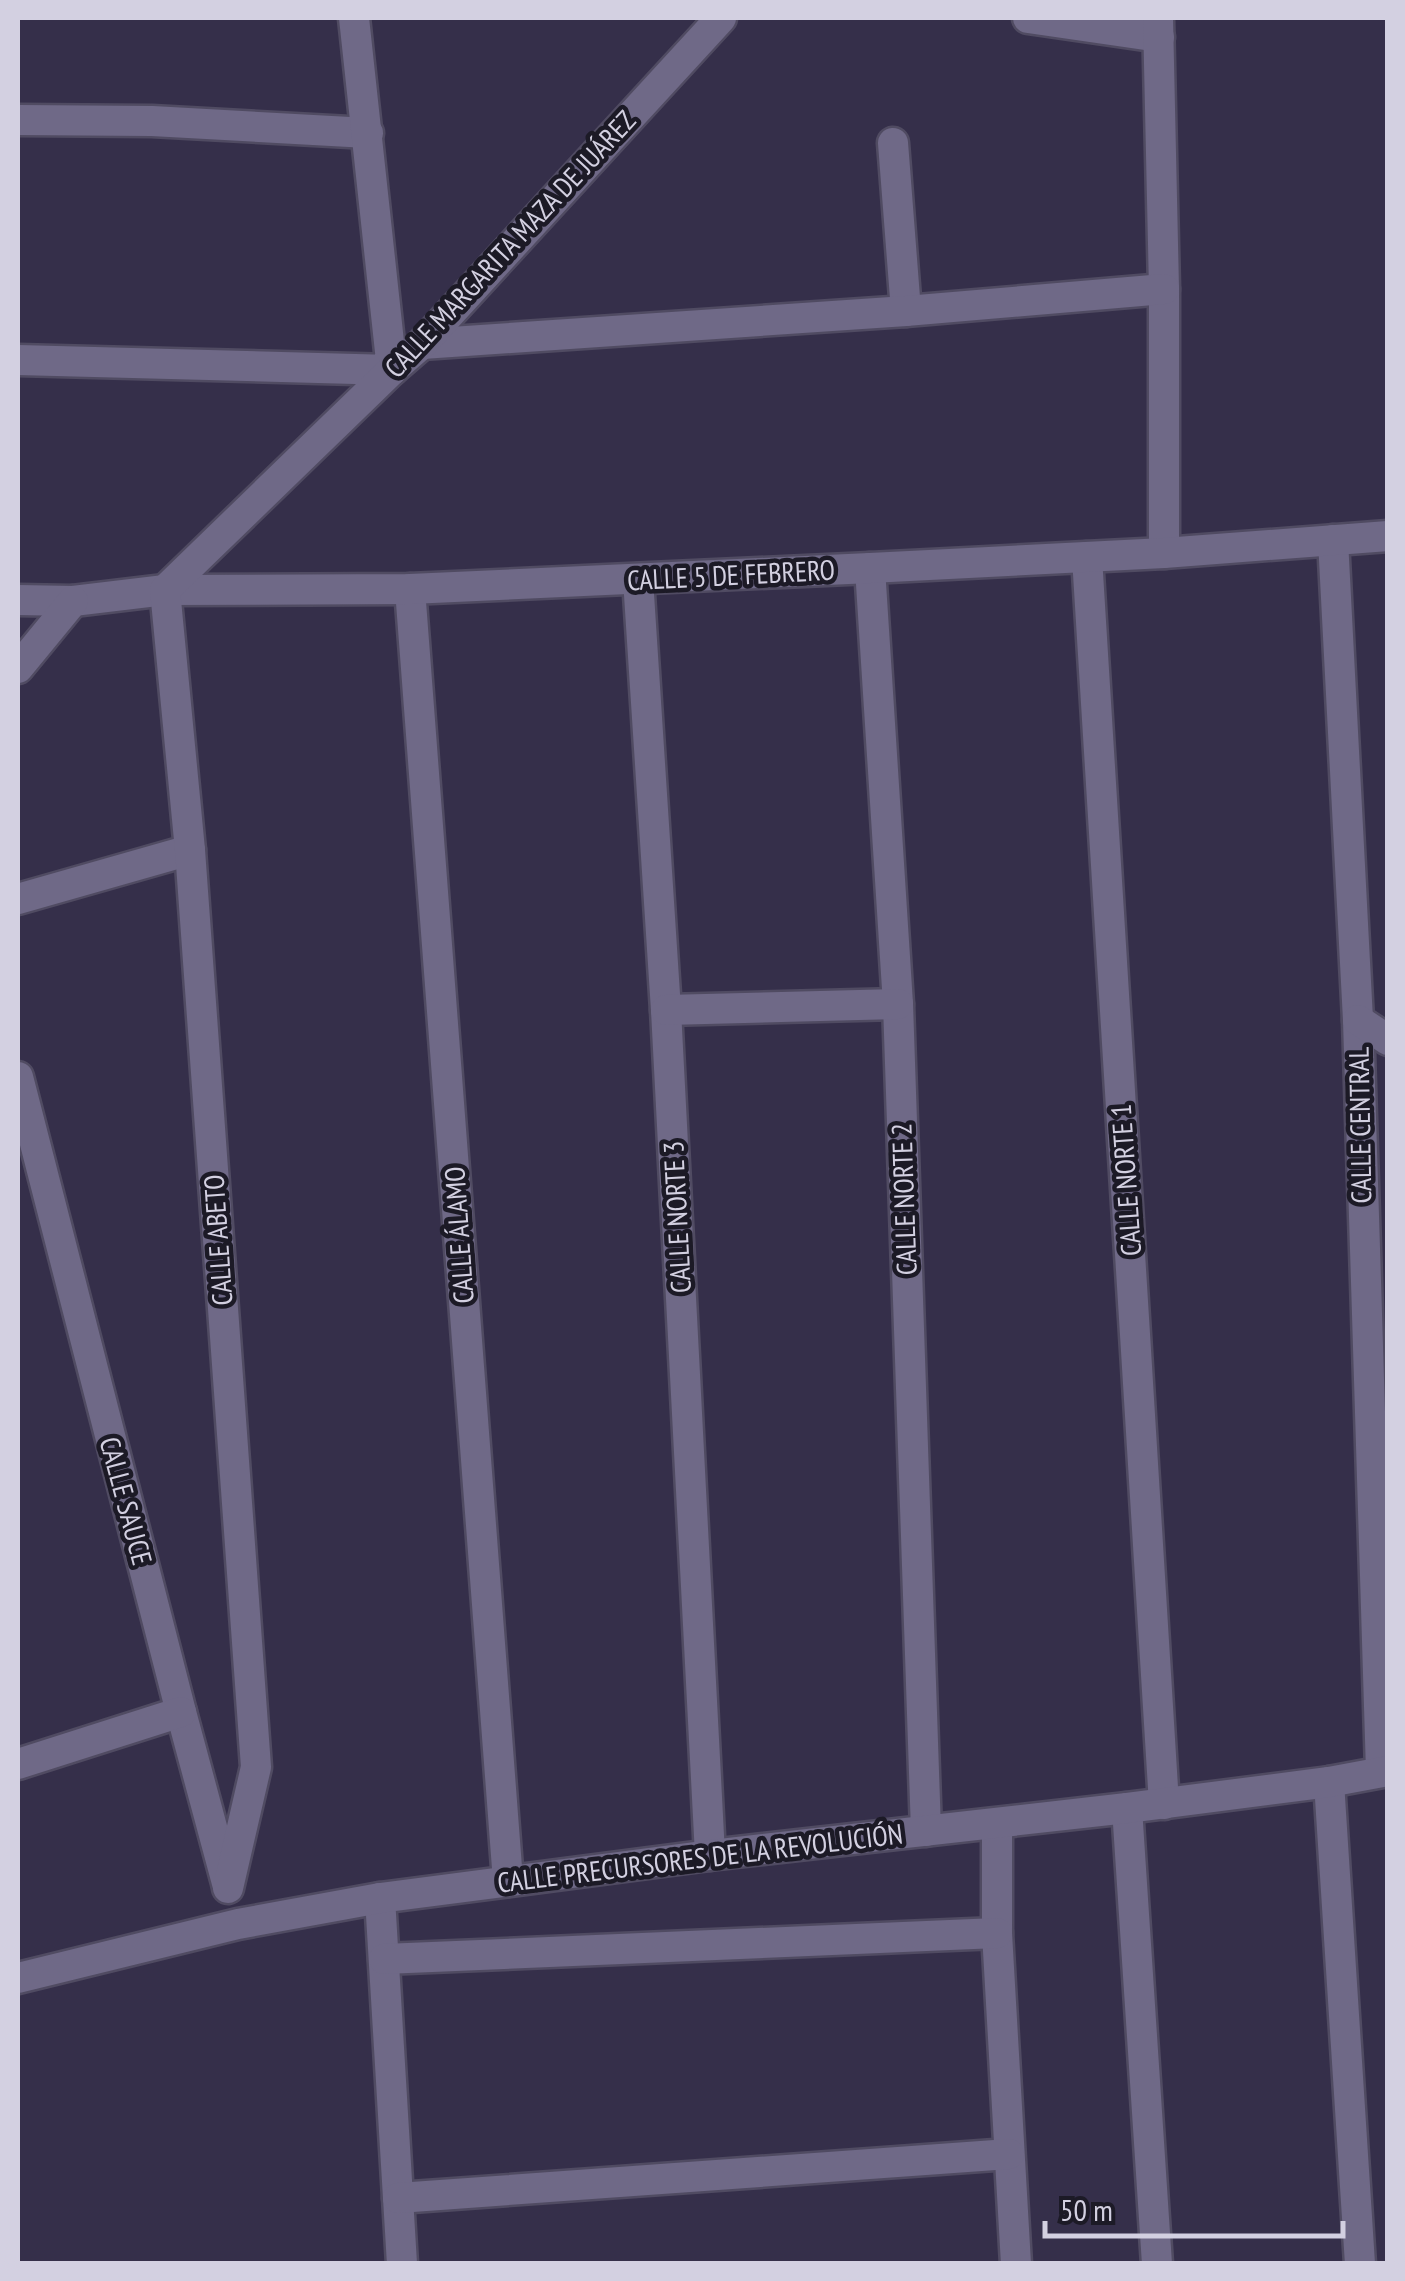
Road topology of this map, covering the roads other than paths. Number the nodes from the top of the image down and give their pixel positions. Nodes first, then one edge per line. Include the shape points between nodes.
1 (354, 18) edge
2 (721, 18) edge
3 (1028, 18) edge
4 (1159, 28) edge
5 (18, 120) edge
6 (368, 133) junction
7 (893, 143) dead end
8 (1164, 289) junction
9 (906, 311) junction
10 (422, 344) junction
11 (18, 360) edge
12 (392, 370) junction
13 (1388, 536) edge
14 (1333, 540) junction
15 (1164, 553) junction
16 (1087, 557) junction
17 (870, 568) junction
18 (638, 579) junction
19 (410, 588) junction
20 (165, 590) junction
21 (18, 600) edge
22 (74, 601) junction
23 (18, 668) edge
24 (190, 850) junction
25 (18, 899) edge
26 (898, 1004) junction
27 (666, 1010) junction
28 (1358, 1020) junction
29 (1388, 1040) edge
30 (18, 1088) edge
31 (1374, 1194) edge
32 (181, 1712) junction
33 (18, 1764) edge
34 (1384, 1771) edge
35 (1329, 1782) junction
36 (1164, 1804) junction
37 (1128, 1808) junction
38 (997, 1824) junction
39 (926, 1831) junction
40 (710, 1855) junction
41 (508, 1882) junction
42 (228, 1888) junction
43 (380, 1898) junction
44 (238, 1924) junction
45 (997, 1933) junction
46 (384, 1960) junction
47 (18, 1978) edge
48 (1008, 2154) junction
49 (398, 2198) junction
50 (402, 2264) edge
51 (1016, 2264) edge
52 (1157, 2264) edge
53 (1360, 2264) edge

1 - 6 street
2 - 10 street, CALLE MARGARITA MAZA DE JUÁREZ
3 - 4 street
4 - 8 street
5 - 6 street
6 - 12 street
7 - 9 street
8 - 9 street
8 - 15 street
9 - 10 street
10 - 12 street, CALLE MARGARITA MAZA DE JUÁREZ
11 - 12 street
12 - 20 street, CALLE MARGARITA MAZA DE JUÁREZ
13 - 14 street, CALLE 5 DE FEBRERO
14 - 15 street, CALLE 5 DE FEBRERO
14 - 28 street, CALLE CENTRAL
15 - 16 street, CALLE 5 DE FEBRERO
16 - 17 street, CALLE 5 DE FEBRERO
16 - 36 street, CALLE NORTE 1
17 - 18 street, CALLE 5 DE FEBRERO
17 - 26 street, CALLE NORTE 2
18 - 19 street, CALLE 5 DE FEBRERO
18 - 27 street, CALLE NORTE 3
19 - 20 street, CALLE 5 DE FEBRERO
19 - 41 street, CALLE ÁLAMO
20 - 22 street, CALLE 5 DE FEBRERO
20 - 24 street, CALLE ABETO
21 - 22 street, CALLE 5 DE FEBRERO
22 - 23 street
24 - 25 street
24 - 42 street, CALLE ABETO via 256,1766
26 - 27 street
26 - 39 street, CALLE NORTE 2
27 - 40 street, CALLE NORTE 3
28 - 29 street
28 - 31 street, CALLE CENTRAL
30 - 32 street, CALLE SAUCE
31 - 34 street, CALLE CENTRAL
32 - 33 street
32 - 42 street, CALLE SAUCE
34 - 35 street, CALLE PRECURSORES DE LA REVOLUCIÓN
35 - 36 street, CALLE PRECURSORES DE LA REVOLUCIÓN
35 - 53 street
36 - 37 street, CALLE PRECURSORES DE LA REVOLUCIÓN
37 - 38 street, CALLE PRECURSORES DE LA REVOLUCIÓN
37 - 52 street
38 - 39 street, CALLE PRECURSORES DE LA REVOLUCIÓN
38 - 45 street
39 - 40 street, CALLE PRECURSORES DE LA REVOLUCIÓN
40 - 41 street, CALLE PRECURSORES DE LA REVOLUCIÓN
41 - 43 street, CALLE PRECURSORES DE LA REVOLUCIÓN
42 - 44 street, CALLE SAUCE
43 - 44 street, CALLE PRECURSORES DE LA REVOLUCIÓN
43 - 46 street
44 - 47 street, CALLE PRECURSORES DE LA REVOLUCIÓN
45 - 46 street
45 - 48 street
46 - 49 street
48 - 49 street
48 - 51 street
49 - 50 street

